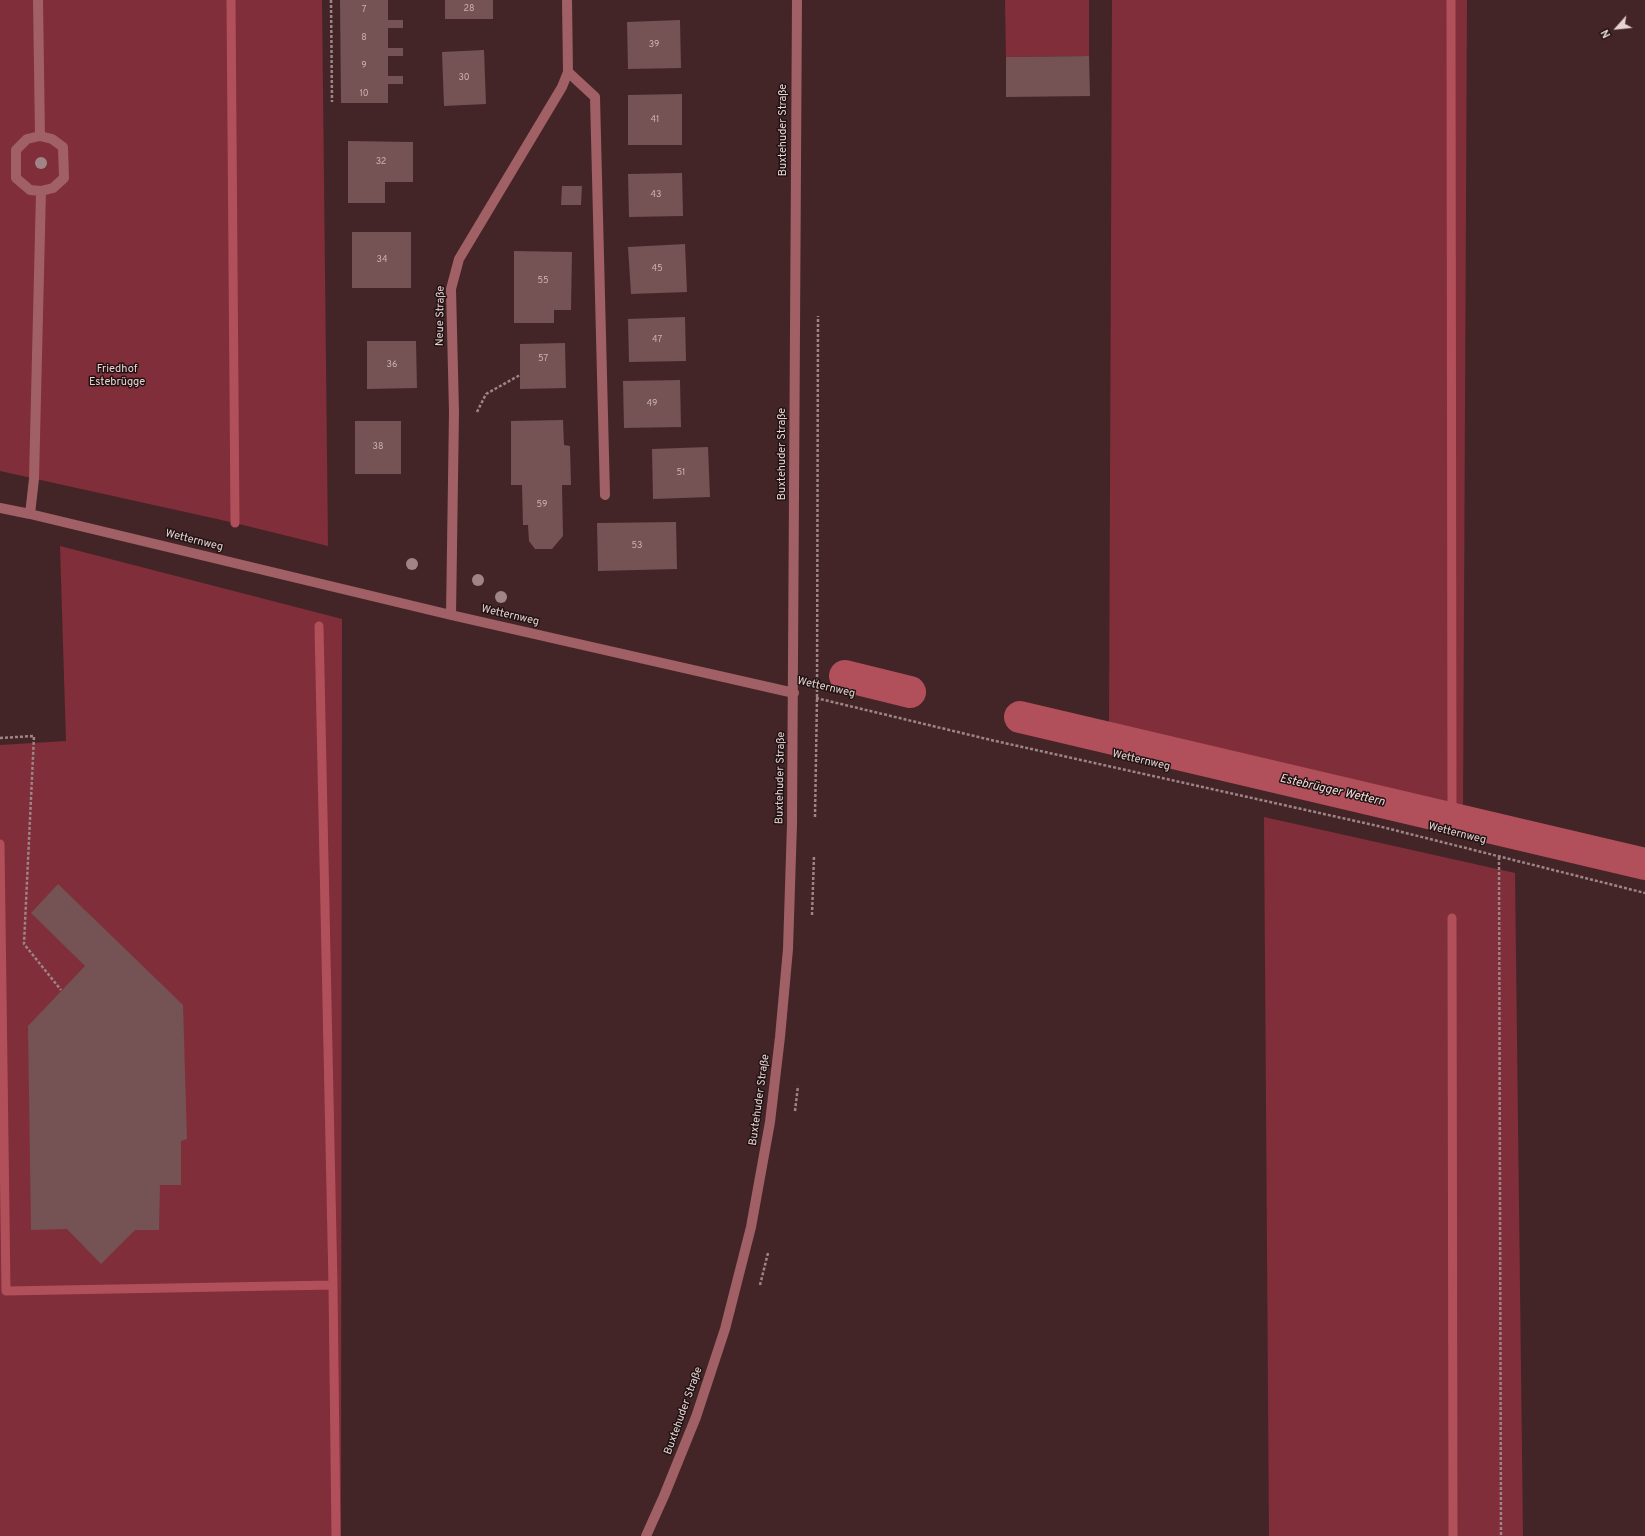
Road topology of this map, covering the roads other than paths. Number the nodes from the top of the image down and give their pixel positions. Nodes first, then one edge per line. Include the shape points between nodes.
1 (38, 0) edge
2 (568, 0) edge
3 (797, 0) edge
4 (568, 72) junction
5 (40, 136) junction
6 (41, 191) junction
7 (606, 495) dead end
8 (0, 508) edge
9 (30, 514) junction
10 (451, 615) junction
11 (794, 693) junction
12 (646, 1536) edge

1 - 5 street
2 - 4 street, Neue Straße
3 - 11 street, Buxtehuder Straße
4 - 7 street via 595,97
4 - 10 street, Neue Straße via 562,87 459,259 451,289 454,426
5 - 6 street via 52,138 63,147 64,178 54,188
5 - 6 street via 27,139 16,150 16,178 30,190
6 - 9 street via 34,479
8 - 9 street, Wetternweg
9 - 10 street, Wetternweg
10 - 11 street, Wetternweg
11 - 12 street, Buxtehuder Straße via 788,949 770,1122 751,1227 725,1329 696,1417

